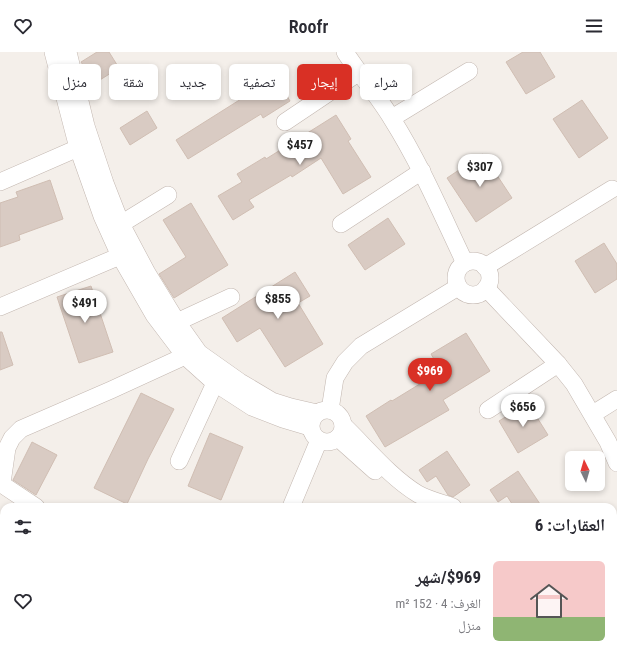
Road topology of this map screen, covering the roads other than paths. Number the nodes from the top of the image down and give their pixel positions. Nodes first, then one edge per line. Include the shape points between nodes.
1 (53, 52) edge
2 (68, 52) edge
3 (345, 52) edge
4 (469, 71) dead end
5 (358, 72) junction
6 (392, 118) junction
7 (285, 122) dead end
8 (78, 148) junction
9 (422, 171) junction
10 (0, 182) edge
11 (612, 189) dead end
12 (168, 196) dead end
13 (121, 224) junction
14 (341, 224) dead end
15 (120, 256) junction
16 (465, 263) junction
17 (485, 267) junction
18 (458, 287) junction
19 (486, 288) junction
20 (231, 297) dead end
21 (0, 307) edge
22 (177, 322) junction
23 (185, 356) junction
24 (558, 364) junction
25 (215, 383) junction
26 (617, 399) edge
27 (488, 410) dead end
28 (592, 414) junction
29 (319, 423) junction
30 (340, 432) junction
31 (179, 461) dead end
32 (617, 463) edge
33 (1, 483) edge
34 (30, 503) edge
35 (292, 503) edge
36 (413, 503) edge
37 (443, 503) edge

1 - 8 street
2 - 13 street via 86,126
3 - 5 street
4 - 6 street
5 - 6 street
5 - 7 street
6 - 9 street
8 - 10 street
8 - 15 street via 102,216
9 - 14 street
9 - 16 street
11 - 17 street
12 - 13 street
13 - 22 street
15 - 21 street
15 - 23 street via 154,314
16 - 17 street via 476,262
16 - 18 street via 456,276
17 - 19 street via 490,280
18 - 19 street via 463,292 474,295
18 - 29 street via 361,346 345,362 335,378
19 - 24 street
20 - 22 street
22 - 29 street via 200,353 240,382 272,401 291,407
23 - 25 street
23 - 33 street via 21,429 7,448
24 - 27 street
24 - 28 street
25 - 29 street via 252,407 283,419
25 - 31 street
26 - 28 street
28 - 32 street
29 - 30 street via 324,442 333,441
29 - 30 street via 337,413 341,417
29 - 35 street
30 - 36 street via 397,493
30 - 37 street via 406,485
33 - 34 street

